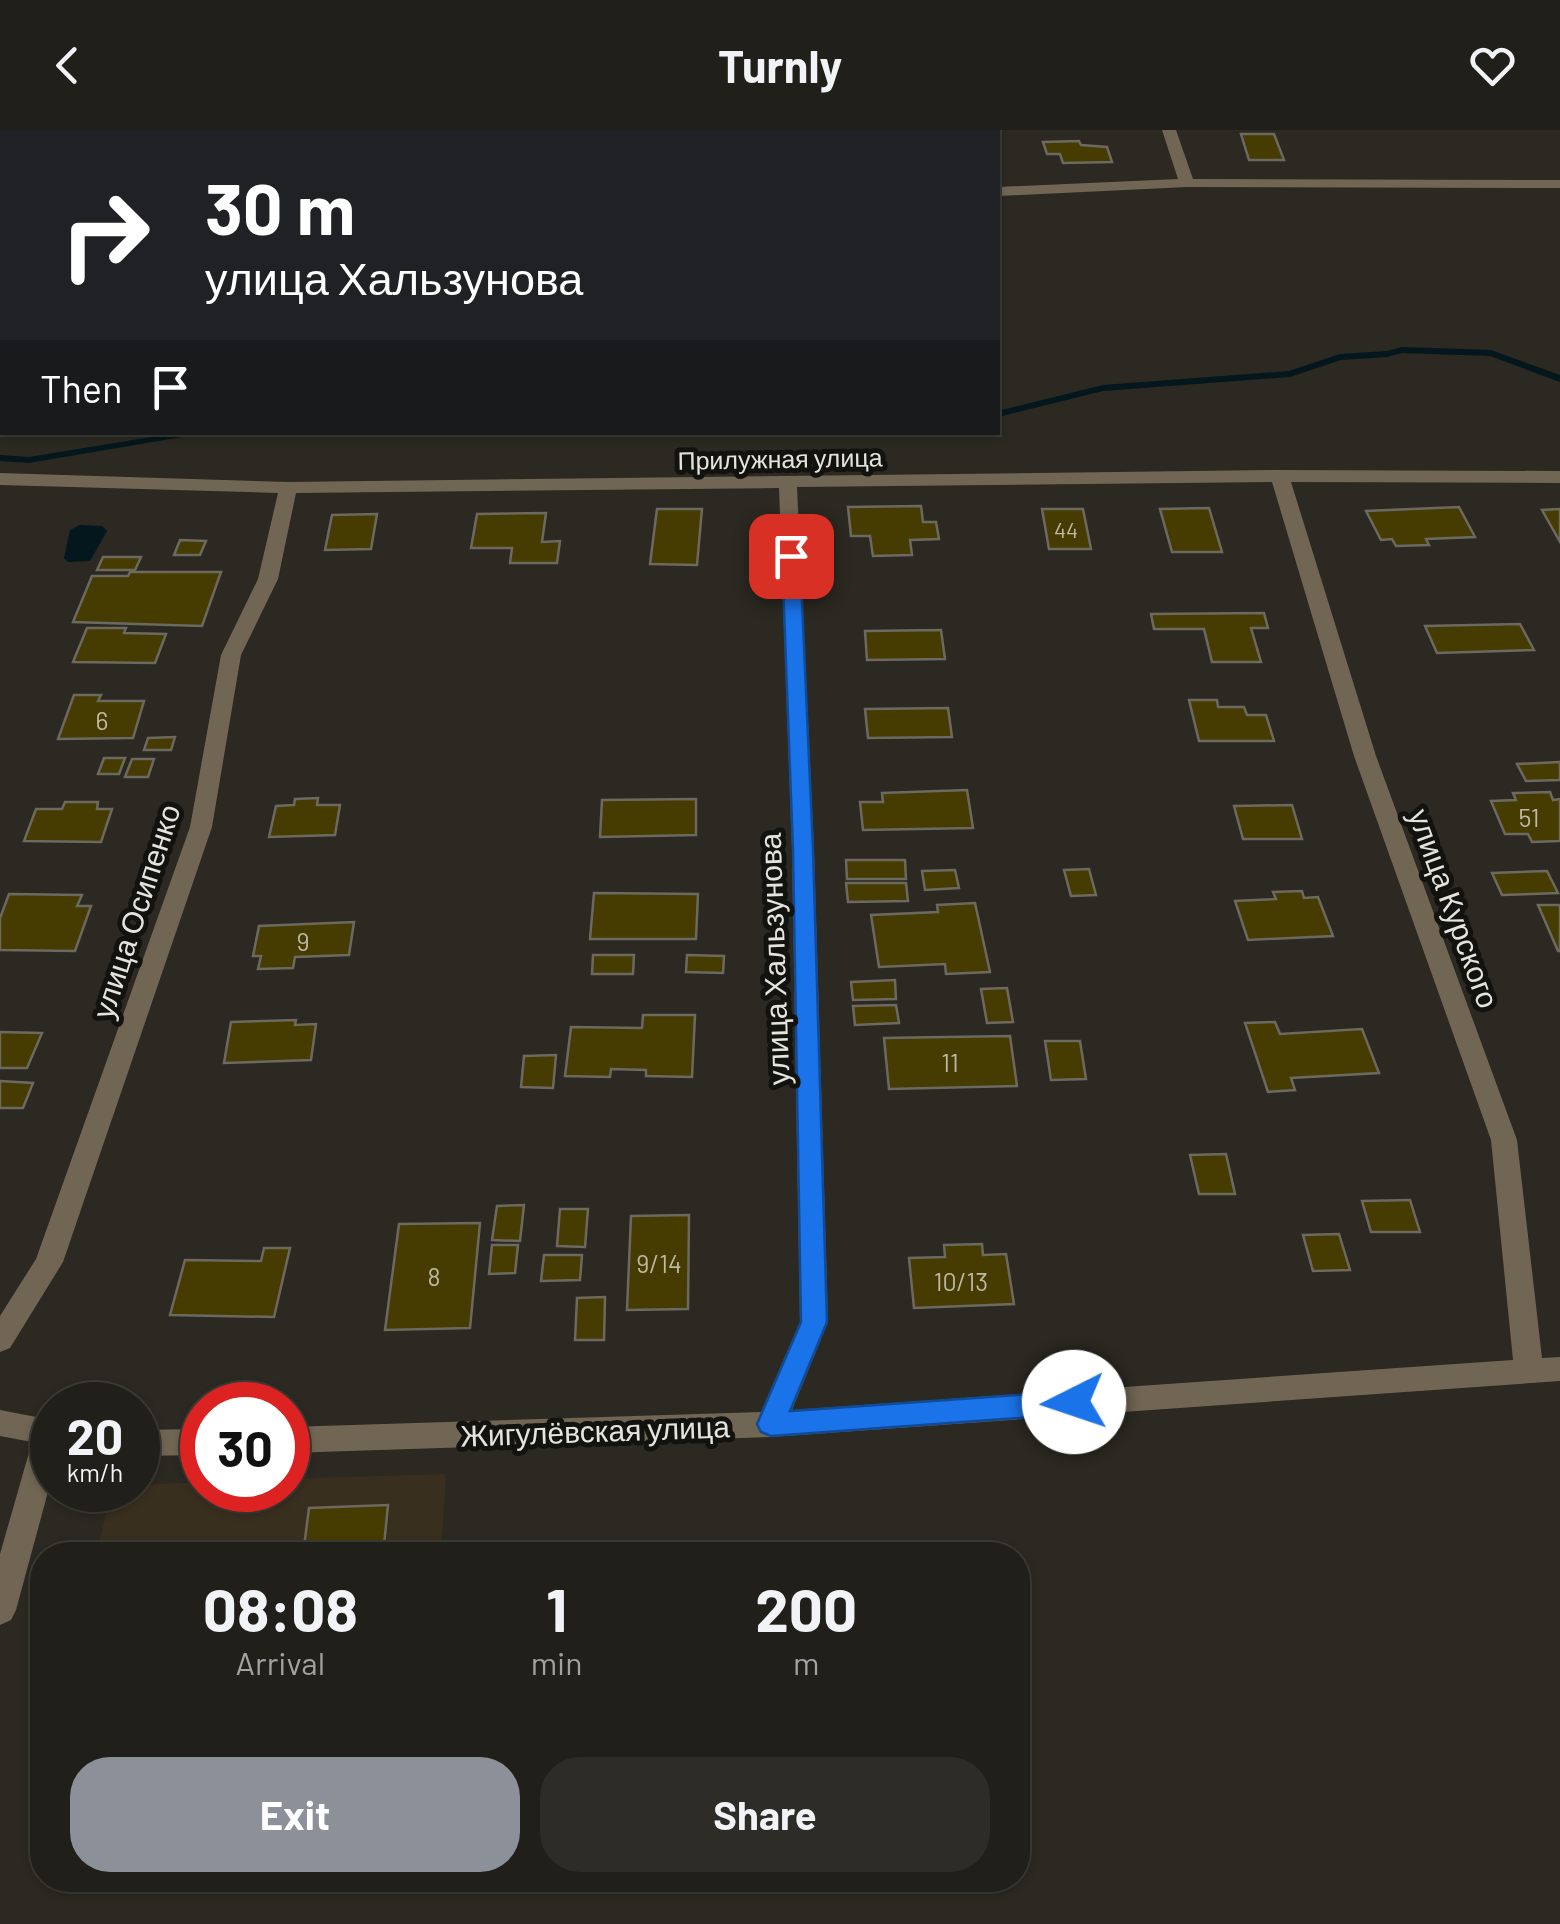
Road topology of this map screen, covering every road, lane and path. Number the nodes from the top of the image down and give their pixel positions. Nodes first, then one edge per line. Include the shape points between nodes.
1 (1170, 130) edge
2 (1187, 183) junction
3 (1560, 184) edge
4 (1000, 192) edge
5 (1280, 476) junction
6 (1560, 477) edge
7 (0, 479) edge
8 (788, 483) junction
9 (288, 488) junction
10 (0, 1340) edge
11 (1560, 1369) edge
12 (1529, 1370) junction
13 (0, 1423) edge
14 (771, 1424) junction
15 (30, 1428) edge
16 (310, 1439) edge
17 (30, 1505) edge
18 (0, 1610) edge

1 - 2 street
2 - 3 street
2 - 4 street
5 - 6 street, Прилужная улица
5 - 8 street, Прилужная улица
5 - 12 street, улица Курского via 1365,756 1504,1140
7 - 9 street, Прилужная улица
8 - 9 street, Прилужная улица
8 - 14 street, улица Хальзунова via 814,1322
9 - 10 street, улица Осипенко via 268,579 231,655 202,827 49,1262
11 - 12 street, Жигулёвская улица
12 - 14 street, Жигулёвская улица
13 - 15 street
14 - 16 street, Жигулёвская улица
17 - 18 street

